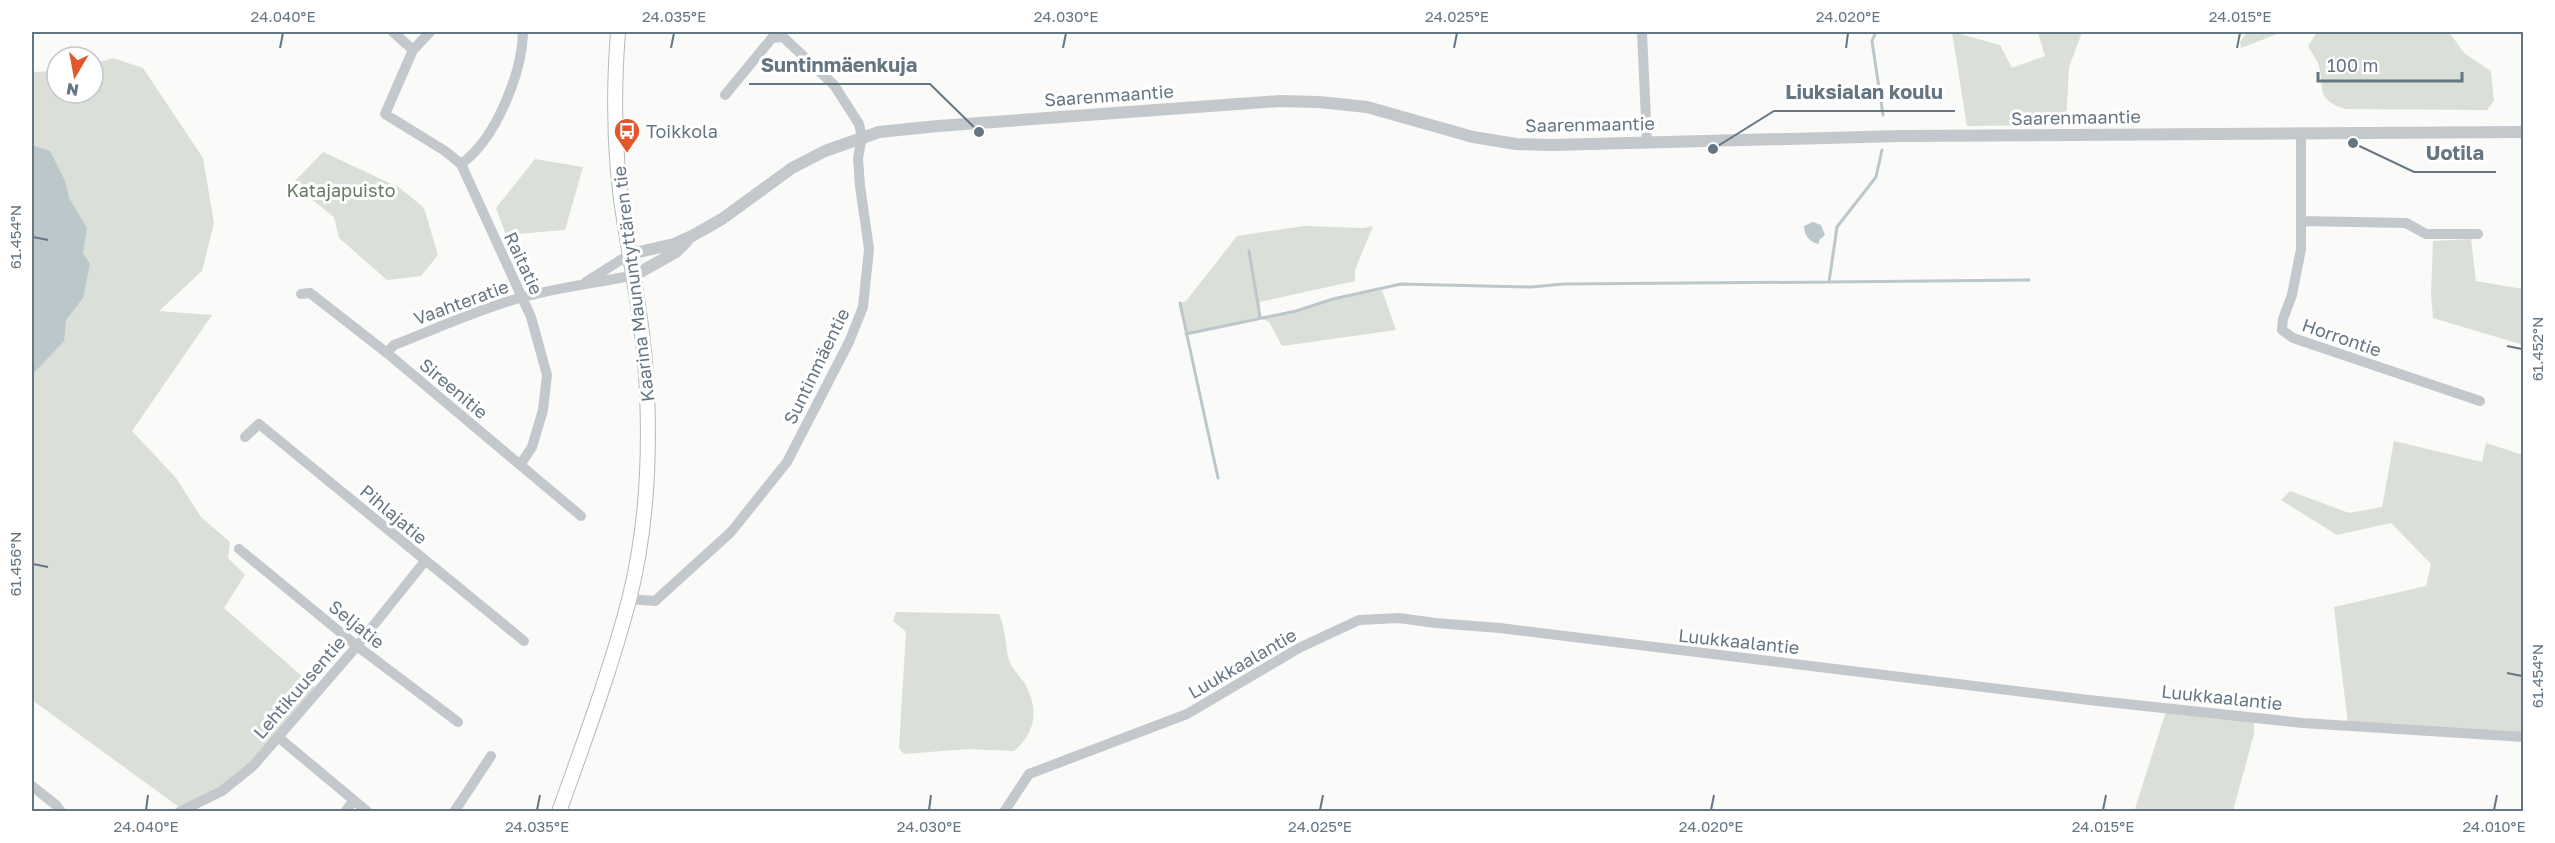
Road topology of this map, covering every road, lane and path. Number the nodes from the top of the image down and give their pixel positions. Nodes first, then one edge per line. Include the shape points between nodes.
1 (393, 32) edge
2 (430, 32) edge
3 (523, 32) edge
4 (618, 32) edge
5 (1642, 32) edge
6 (413, 50) junction
7 (725, 95) dead end
8 (2523, 132) edge
9 (2301, 133) junction
10 (862, 137) junction
11 (1647, 142) junction
12 (461, 164) junction
13 (2301, 221) junction
14 (2478, 234) dead end
15 (692, 236) junction
16 (630, 255) junction
17 (635, 275) junction
18 (586, 282) junction
19 (302, 294) dead end
20 (523, 297) junction
21 (387, 353) junction
22 (2481, 401) dead end
23 (245, 437) dead end
24 (520, 465) junction
25 (581, 516) dead end
26 (239, 549) dead end
27 (425, 561) junction
28 (629, 599) junction
29 (524, 641) dead end
30 (357, 646) junction
31 (458, 722) dead end
32 (278, 737) junction
33 (2523, 737) edge
34 (491, 756) dead end
35 (32, 786) edge
36 (354, 800) junction
37 (61, 812) edge
38 (179, 812) edge
39 (345, 812) edge
40 (368, 812) edge
41 (454, 812) edge
42 (559, 812) edge
43 (1004, 812) edge

1 - 6 street
2 - 6 street
3 - 12 street via 520,58 498,118
4 - 16 main road, Kaarina Maununtyttären tie via 614,88 619,178
5 - 11 street
6 - 12 street, Raitatie via 385,114
7 - 10 street, Suntinmäentie via 772,38 783,37 834,84 859,124
8 - 9 street, Saarenmaantie
9 - 11 street, Saarenmaantie
9 - 13 street, Horrontie
10 - 11 street, Saarenmaantie via 908,128 1290,101 1367,107 1473,137 1516,144
10 - 15 street, Saarenmaantie via 792,168
10 - 28 street, Suntinmäentie via 858,158 869,249 863,307 849,342 787,462 731,532 655,601
12 - 20 street, Raitatie
13 - 14 street via 2406,223 2426,234
13 - 22 street, Horrontie via 2301,249 2282,330 2287,335
15 - 16 street, Saarenmaantie
15 - 17 street, Saarenmaantie via 676,252
16 - 17 main road, Kaarina Maununtyttären tie
16 - 18 street, Vaahteratie
17 - 18 street, Vaahteratie
17 - 28 main road, Kaarina Maununtyttären tie via 647,391 648,464
18 - 20 street, Vaahteratie
19 - 21 street, Sireenitie via 310,293
20 - 21 street, Vaahteratie via 394,345
20 - 24 street, Raitatie via 547,375 543,410 532,447
21 - 24 street, Sireenitie
23 - 27 street, Pihlajatie via 259,424
24 - 25 street, Sireenitie
26 - 30 street, Seljatie
27 - 29 street, Pihlajatie
27 - 30 street, Lehtikuusentie
28 - 42 main road, Kaarina Maununtyttären tie via 612,661
30 - 31 street, Seljatie
30 - 32 street, Lehtikuusentie
32 - 36 street
32 - 38 street, Lehtikuusentie via 234,783
33 - 43 street, Luukkaalantie via 2303,723 1399,618 1359,620 1299,648 1187,714 1029,774
34 - 41 street
35 - 37 street
36 - 39 street
36 - 40 street

